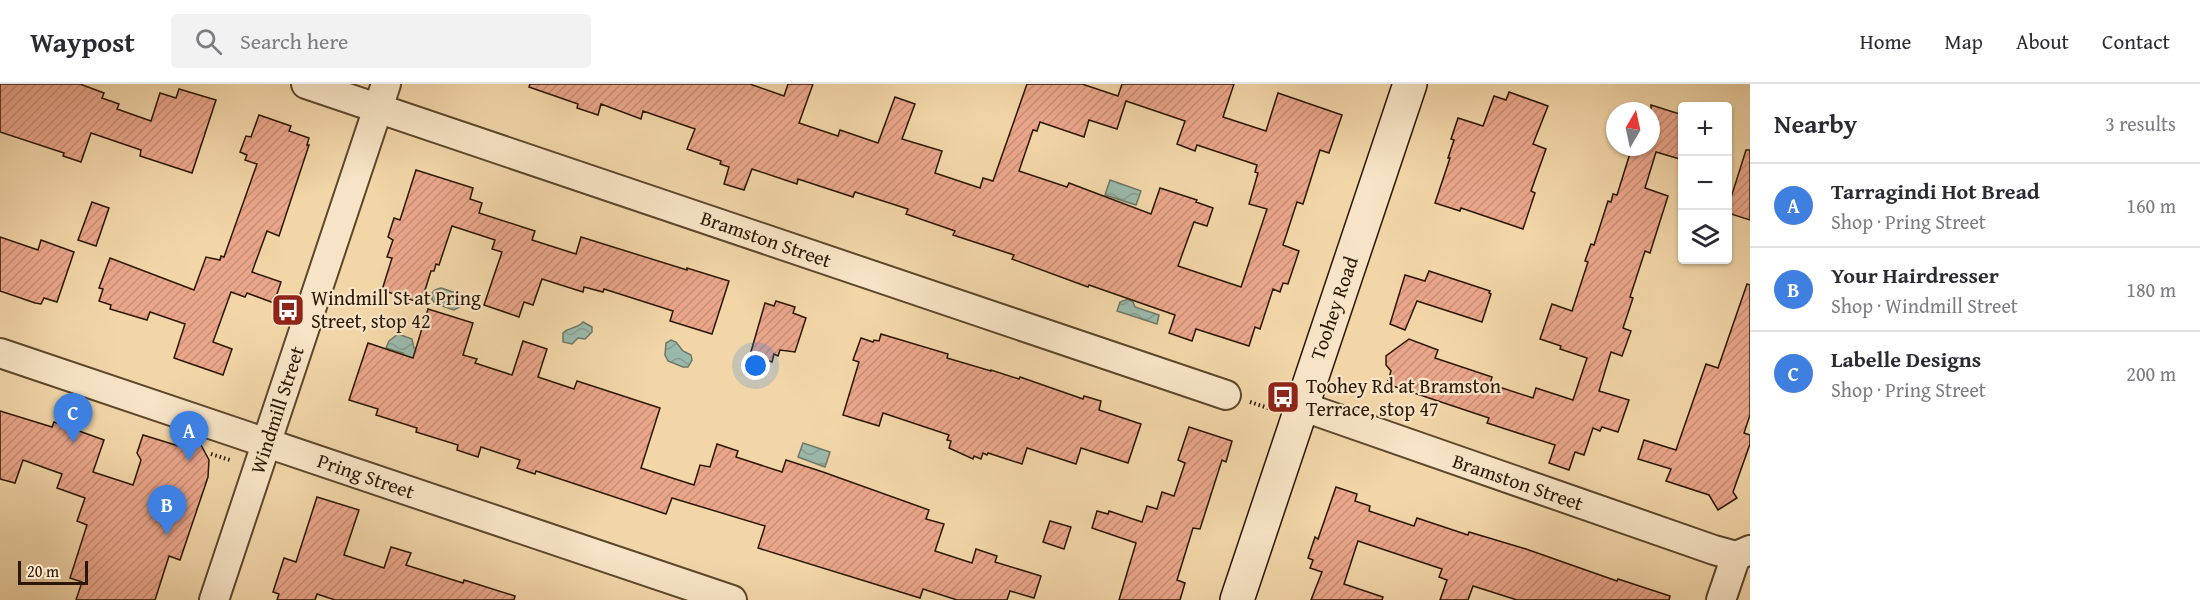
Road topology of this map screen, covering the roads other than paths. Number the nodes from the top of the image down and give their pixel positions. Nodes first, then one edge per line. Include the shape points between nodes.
1 (306, 84) edge
2 (1409, 84) edge
3 (382, 96) edge
4 (0, 353) edge
5 (1226, 395) dead end
6 (1301, 406) junction
7 (266, 442) junction
8 (1743, 553) edge
9 (214, 600) edge
10 (732, 600) edge
11 (1237, 600) edge
12 (1721, 600) edge

1 - 3 street, Bramston Street
2 - 6 main road, Toohey Road
3 - 5 street, Bramston Street
3 - 7 street, Windmill Street
4 - 7 street, Pring Street
6 - 8 street, Bramston Street via 1703,546
6 - 11 main road, Toohey Road
7 - 9 street, Windmill Street
7 - 10 street, Pring Street
8 - 12 street

